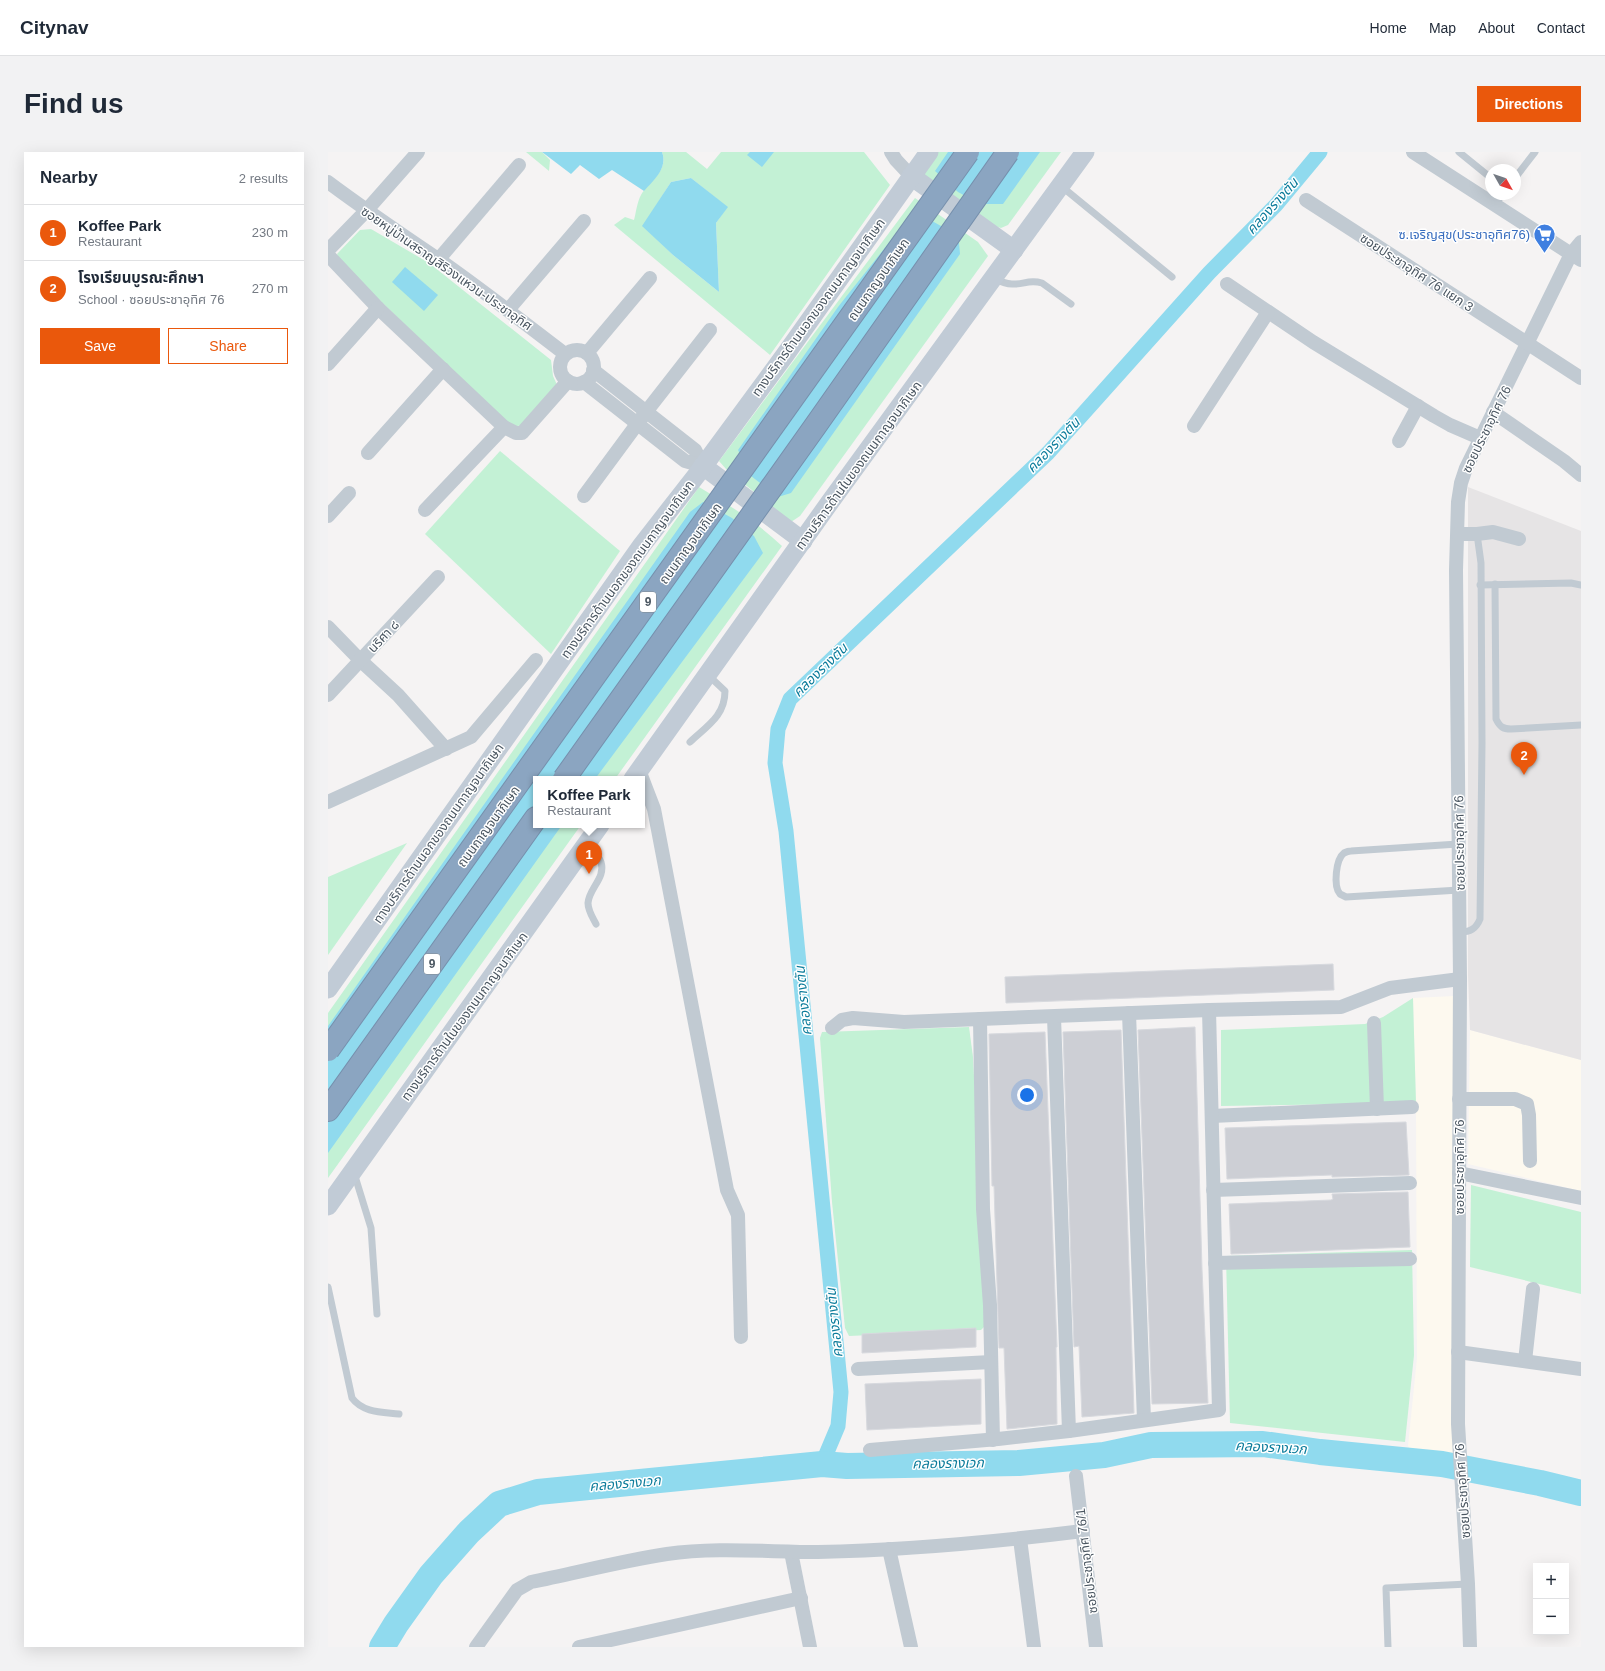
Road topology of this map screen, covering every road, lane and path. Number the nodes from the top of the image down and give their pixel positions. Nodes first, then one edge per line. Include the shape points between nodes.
1 (418, 152) edge
2 (891, 152) edge
3 (929, 152) edge
4 (968, 152) edge
5 (1008, 152) edge
6 (1085, 152) edge
7 (1412, 152) edge
8 (1459, 152) edge
9 (1535, 152) edge
10 (519, 165) dead end
11 (1521, 170) edge
12 (1485, 173) edge
13 (911, 176) junction
14 (328, 182) edge
15 (1061, 185) junction
16 (1485, 191) edge
17 (1306, 200) dead end
18 (1500, 200) edge
19 (366, 211) junction
20 (584, 221) dead end
21 (1581, 242) edge
22 (328, 250) edge
23 (1014, 250) junction
24 (328, 255) edge
25 (1576, 257) edge
26 (438, 260) junction
27 (650, 278) dead end
28 (993, 278) junction
29 (1172, 278) dead end
30 (1227, 284) dead end
31 (1071, 304) dead end
32 (378, 308) junction
33 (508, 310) junction
34 (1268, 312) junction
35 (710, 330) dead end
36 (1528, 343) junction
37 (587, 353) junction
38 (565, 354) junction
39 (328, 364) edge
40 (442, 369) junction
41 (593, 370) junction
42 (1581, 378) edge
43 (568, 381) junction
44 (584, 382) junction
45 (1418, 406) junction
46 (646, 412) junction
47 (1493, 412) junction
48 (637, 424) junction
49 (1194, 426) dead end
50 (504, 427) junction
51 (1480, 438) junction
52 (1399, 440) dead end
53 (368, 453) dead end
54 (703, 466) junction
55 (1581, 475) edge
56 (349, 493) dead end
57 (584, 496) dead end
58 (425, 510) dead end
59 (328, 516) edge
60 (1458, 534) junction
61 (1477, 534) junction
62 (1519, 538) dead end
63 (803, 541) junction
64 (438, 577) dead end
65 (1480, 584) junction
66 (1495, 584) junction
67 (1581, 585) edge
68 (328, 627) edge
69 (360, 660) junction
70 (536, 660) dead end
71 (708, 675) junction
72 (328, 695) edge
73 (1581, 725) edge
74 (690, 742) dead end
75 (446, 749) junction
76 (636, 775) edge
77 (566, 776) edge
78 (645, 792) edge
79 (328, 802) edge
80 (533, 822) edge
81 (598, 828) edge
82 (586, 844) junction
83 (1458, 844) junction
84 (1459, 890) junction
85 (596, 924) dead end
86 (1460, 932) junction
87 (1460, 979) junction
88 (328, 989) edge
89 (1209, 1010) junction
90 (1129, 1013) junction
91 (1054, 1017) junction
92 (980, 1019) junction
93 (1374, 1023) dead end
94 (832, 1028) dead end
95 (328, 1050) edge
96 (1459, 1099) junction
97 (1412, 1107) dead end
98 (1377, 1109) junction
99 (328, 1110) edge
100 (1212, 1116) junction
101 (1530, 1161) dead end
102 (353, 1171) junction
103 (1459, 1173) junction
104 (1410, 1183) dead end
105 (1214, 1190) junction
106 (1581, 1198) edge
107 (328, 1206) edge
108 (1410, 1259) dead end
109 (1215, 1263) junction
110 (328, 1287) edge
111 (1532, 1289) dead end
112 (377, 1314) dead end
113 (741, 1337) dead end
114 (1458, 1352) junction
115 (1525, 1361) junction
116 (991, 1362) junction
117 (858, 1369) dead end
118 (1581, 1369) edge
119 (399, 1414) dead end
120 (1144, 1420) junction
121 (1069, 1431) junction
122 (993, 1440) junction
123 (870, 1450) dead end
124 (1076, 1476) dead end
125 (1082, 1531) junction
126 (1020, 1539) junction
127 (889, 1549) junction
128 (791, 1552) junction
129 (1468, 1584) junction
130 (800, 1598) junction
131 (476, 1647) edge
132 (579, 1647) edge
133 (810, 1647) edge
134 (911, 1647) edge
135 (1034, 1647) edge
136 (1096, 1647) edge
137 (1388, 1647) edge
138 (1470, 1647) edge

1 - 19 street
2 - 13 street
3 - 13 main road, ทางบริการด้านนอกของถนนกาญจนาภิเษก
4 - 95 highway, ถนนกาญจนาภิเษก / 9, bridge
5 - 77 highway, bridge
6 - 15 main road, ทางบริการด้านในของถนนกาญจนาภิเษก
7 - 16 street
8 - 12 lane
9 - 11 lane
10 - 26 street
13 - 23 main road
13 - 54 main road, ทางบริการด้านนอกของถนนกาญจนาภิเษก
14 - 19 street, ซอยหมู่บ้านสราญสิริวงแหวน-ประชาอุทิศ
15 - 23 main road, ทางบริการด้านในของถนนกาญจนาภิเษก
15 - 29 lane
17 - 36 street, ซอยประชาอุทิศ 76 แยก 3
18 - 25 street
19 - 22 street
19 - 26 street, ซอยหมู่บ้านสราญสิริวงแหวน-ประชาอุทิศ
20 - 33 street
21 - 25 street, ซอยประชาอุทิศ 76
23 - 28 main road, ทางบริการด้านในของถนนกาญจนาภิเษก
24 - 32 street
25 - 36 street, ซอยประชาอุทิศ 76
26 - 33 street, ซอยหมู่บ้านสราญสิริวงแหวน-ประชาอุทิศ
27 - 37 street
28 - 31 lane via 1012,284 1036,281
28 - 63 main road, ทางบริการด้านในของถนนกาญจนาภิเษก
30 - 34 street
32 - 39 street
32 - 40 street
33 - 38 street, ซอยหมู่บ้านสราญสิริวงแหวน-ประชาอุทิศ
34 - 45 street
34 - 49 street
35 - 46 street
36 - 42 street, ซอยประชาอุทิศ 76 แยก 3
36 - 47 street, ซอยประชาอุทิศ 76
37 - 38 street via 574,350
37 - 41 street via 592,361
38 - 43 street via 560,368
40 - 50 street
40 - 53 street
41 - 44 street
41 - 46 street
43 - 44 street
43 - 50 street via 522,433
44 - 48 street
45 - 51 street via 1444,422
45 - 52 street
46 - 48 street
46 - 54 street via 695,450
47 - 51 street, ซอยประชาอุทิศ 76
47 - 55 street
48 - 54 street via 685,461
48 - 57 street
50 - 58 street
51 - 60 street, ซอยประชาอุทิศ 76 via 1461,483
54 - 63 main road
54 - 88 main road, ทางบริการด้านนอกของถนนกาญจนาภิเษก via 642,545
56 - 59 street
60 - 61 street
60 - 83 street, ซอยประชาอุทิศ 76
61 - 62 street via 1493,532
61 - 65 lane
63 - 71 main road, ทางบริการด้านในของถนนกาญจนาภิเษก
64 - 69 street, นริศา ๘
65 - 66 lane
65 - 86 lane via 1480,919 1473,929
66 - 67 lane
66 - 73 lane via 1496,720 1499,725 1504,729
68 - 69 street
69 - 72 street, นริศา ๘
69 - 75 street via 398,696
70 - 75 street via 471,737
71 - 74 lane via 725,691 725,701 720,714
71 - 76 main road, ทางบริการด้านในของถนนกาญจนาภิเษก
75 - 79 street
78 - 113 street via 654,809 726,1190 738,1215
80 - 99 highway, 9
81 - 82 main road, ทางบริการด้านในของถนนกาญจนาภิเษก
82 - 85 lane via 601,861 602,872 588,902
82 - 102 main road, ทางบริการด้านในของถนนกาญจนาภิเษก
83 - 84 street, ซอยประชาอุทิศ 76
83 - 84 lane via 1345,853 1338,865 1337,887 1340,894 1346,897
84 - 86 street, ซอยประชาอุทิศ 76
86 - 87 street, ซอยประชาอุทิศ 76
87 - 89 street via 1390,988 1341,1007
87 - 96 street, ซอยประชาอุทิศ 76
89 - 90 street
89 - 100 street
90 - 91 street
90 - 120 street
91 - 92 street
91 - 121 street
92 - 94 street via 904,1022 853,1018 842,1020
92 - 116 street via 983,1209
93 - 98 street
96 - 101 street via 1515,1099 1527,1104
96 - 103 street, ซอยประชาอุทิศ 76
97 - 98 street
98 - 100 street
100 - 105 street
102 - 107 main road, ทางบริการด้านในของถนนกาญจนาภิเษก
102 - 112 lane via 371,1228
103 - 106 street
103 - 114 street, ซอยประชาอุทิศ 76
104 - 105 street
105 - 109 street
108 - 109 street
109 - 120 street via 1219,1410
110 - 119 lane via 352,1398 360,1407
111 - 115 street
114 - 115 street
114 - 129 street, ซอยประชาอุทิศ 76 via 1458,1424
115 - 118 street
116 - 117 street
116 - 122 street
120 - 121 street
121 - 122 street
122 - 123 street
124 - 125 street, ซอยประชาอุทิศ 76/1
125 - 126 street
125 - 136 street, ซอยประชาอุทิศ 76/1
126 - 127 street
126 - 135 street
127 - 128 street
127 - 134 street
128 - 130 street
128 - 131 street via 667,1554 531,1582 517,1590
129 - 137 lane via 1386,1588
129 - 138 street, ซอยประชาอุทิศ 76
130 - 132 street
130 - 133 street

